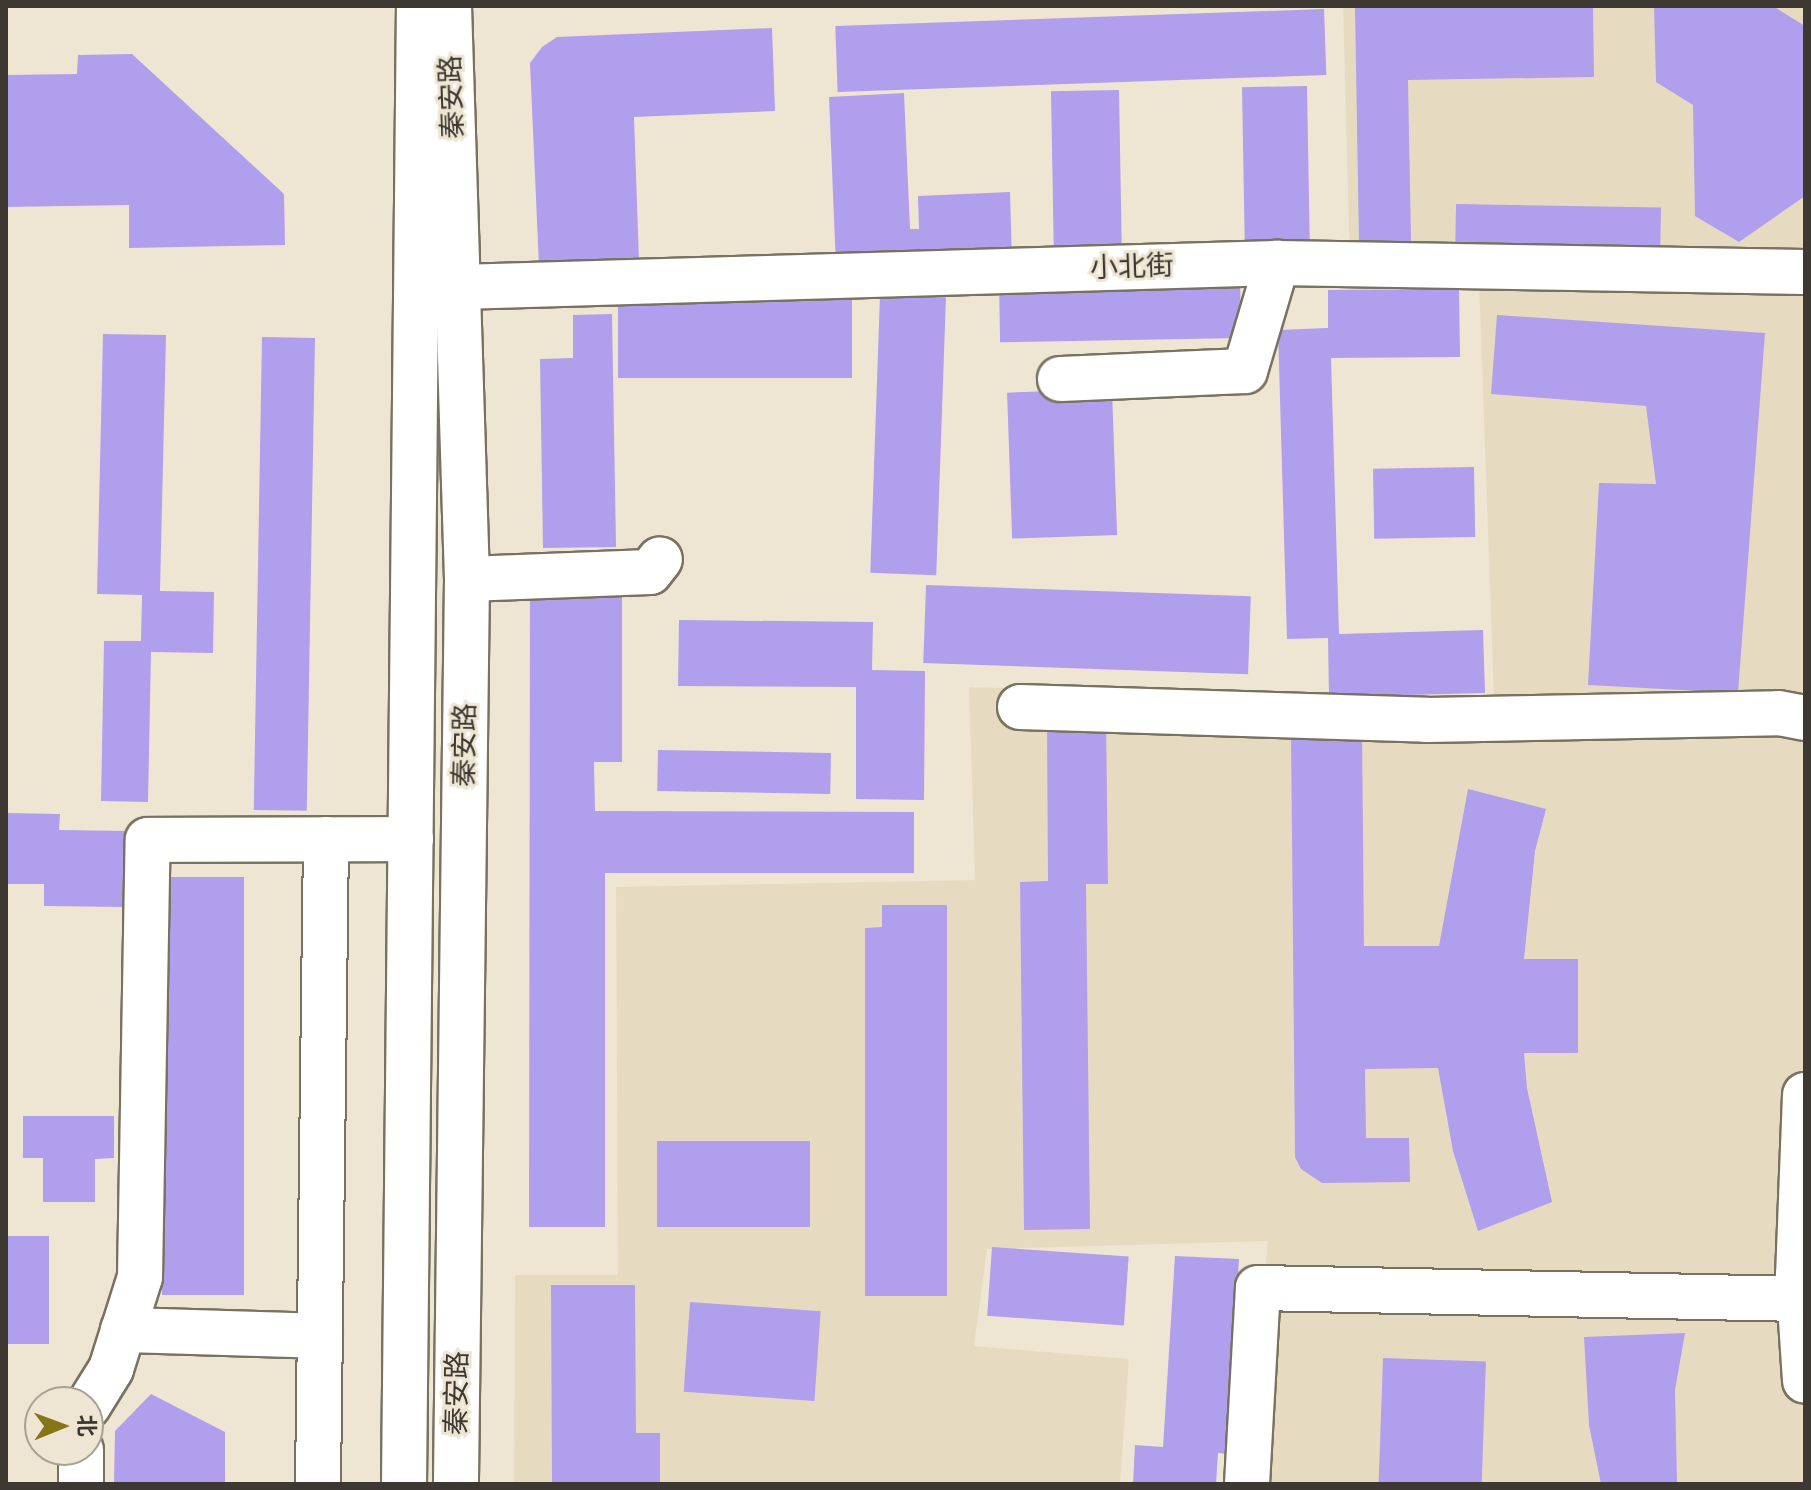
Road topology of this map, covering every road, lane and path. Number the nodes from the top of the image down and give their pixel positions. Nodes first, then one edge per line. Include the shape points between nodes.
1 (419, 6) edge
2 (449, 6) edge
3 (1277, 263) junction
4 (1805, 272) edge
5 (459, 287) junction
6 (1060, 379) dead end
7 (660, 559) dead end
8 (467, 579) junction
9 (1020, 707) dead end
10 (1805, 718) edge
11 (326, 839) junction
12 (411, 839) junction
13 (1805, 1095) edge
14 (1800, 1299) junction
15 (123, 1330) junction
16 (320, 1336) junction
17 (1805, 1381) edge
18 (100, 1386) edge
19 (318, 1484) edge
20 (404, 1484) edge
21 (456, 1484) edge
22 (1247, 1484) edge

1 - 12 main road, 秦安路
2 - 5 main road, 秦安路
3 - 4 main road, 小北街
3 - 5 main road, 小北街
3 - 6 main road via 1245,371
5 - 8 main road, 秦安路
7 - 8 main road via 650,572
8 - 21 main road, 秦安路
9 - 10 main road via 1427,720 1779,713
11 - 12 main road
11 - 15 main road via 148,840 140,1277
11 - 16 main road
12 - 20 main road, 秦安路
13 - 14 main road via 1799,1158
14 - 17 main road
14 - 22 main road via 1258,1288
15 - 16 main road
15 - 18 main road
16 - 19 main road

